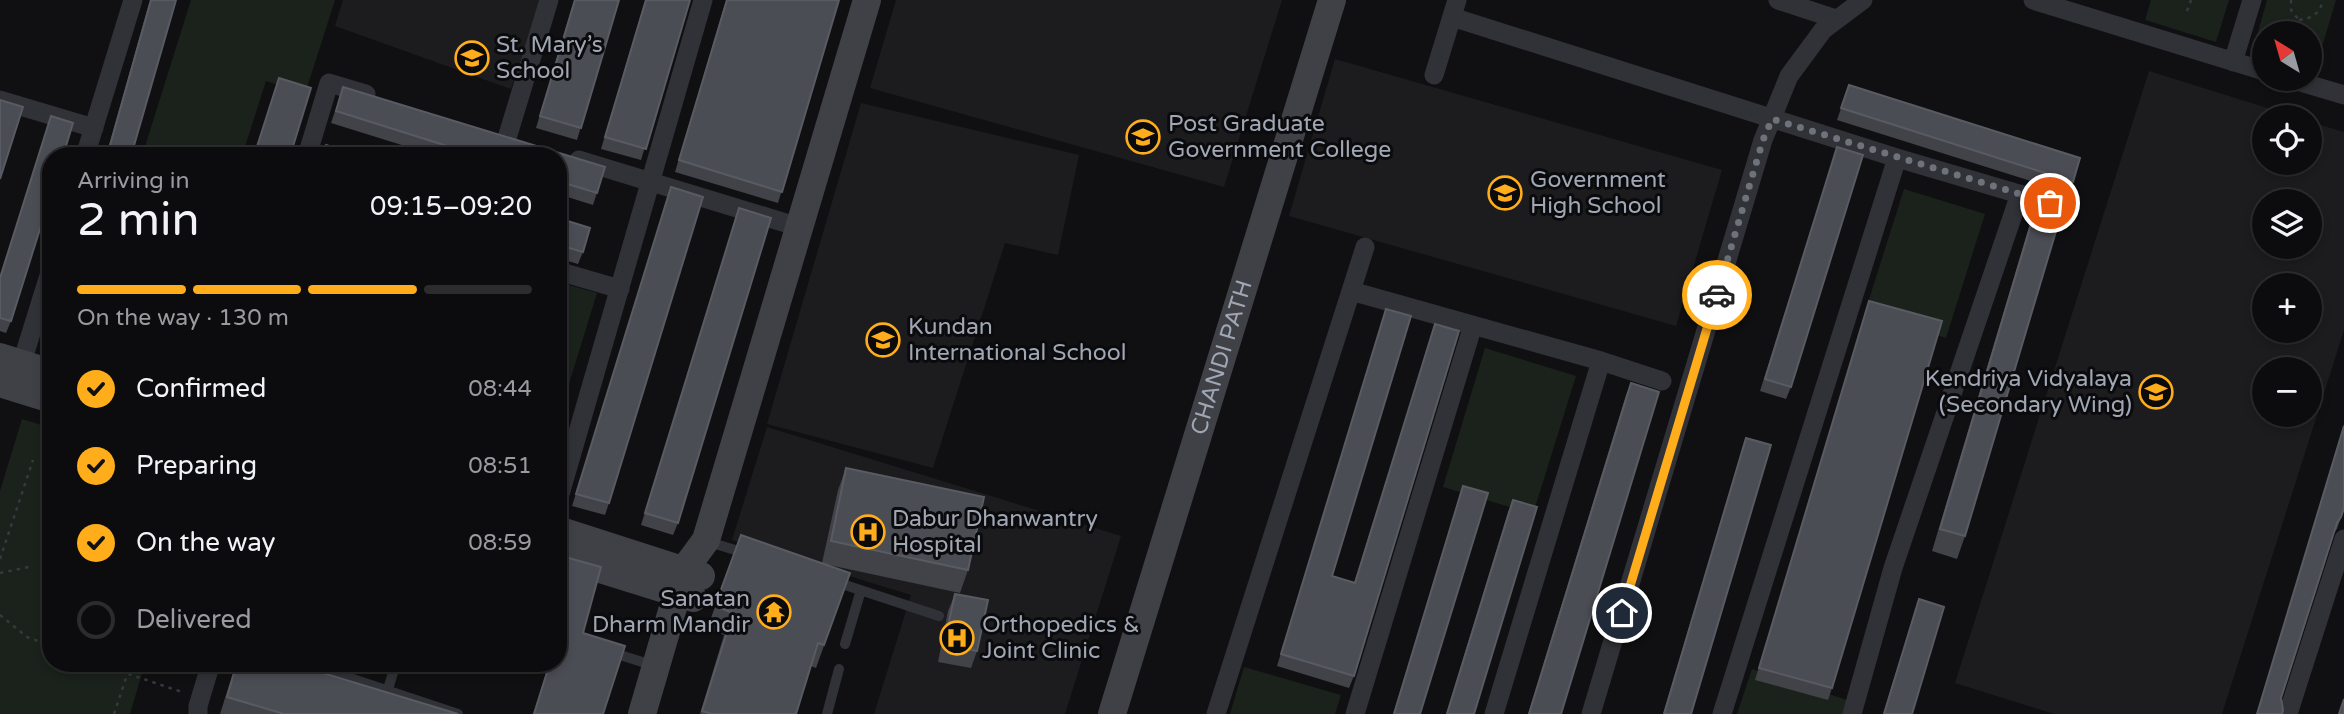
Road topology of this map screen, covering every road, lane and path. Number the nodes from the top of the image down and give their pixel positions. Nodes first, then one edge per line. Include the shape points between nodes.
1 (133, 0) edge
2 (549, 0) edge
3 (703, 0) edge
4 (867, 0) edge
5 (1314, 0) edge
6 (1332, 0) edge
7 (1778, 0) edge
8 (1863, 0) edge
9 (2033, 0) edge
10 (2191, 0) edge
11 (2252, 0) edge
12 (2291, 0) edge
13 (2323, 0) edge
14 (1455, 8) edge
15 (2088, 8) edge
16 (2187, 11) dead end
17 (1836, 19) junction
18 (2299, 20) joint
19 (2233, 62) junction
20 (2252, 68) edge
21 (1434, 75) dead end
22 (2322, 88) edge
23 (2344, 95) edge
24 (380, 98) edge
25 (0, 100) edge
26 (1772, 119) junction
27 (94, 128) junction
28 (507, 138) edge
29 (88, 147) edge
30 (310, 147) edge
31 (567, 156) edge
32 (1897, 158) junction
33 (651, 182) junction
34 (2020, 194) junction
35 (2050, 203) edge
36 (799, 227) junction
37 (1365, 247) dead end
38 (567, 274) edge
39 (620, 289) junction
40 (42, 291) edge
41 (1351, 291) junction
42 (1473, 325) junction
43 (1601, 361) junction
44 (9, 373) edge
45 (42, 373) edge
46 (1662, 381) dead end
47 (42, 393) edge
48 (33, 460) dead end
49 (567, 470) edge
50 (567, 533) edge
51 (2344, 539) edge
52 (567, 557) edge
53 (0, 558) edge
54 (761, 558) edge
55 (33, 566) dead end
56 (693, 571) junction
57 (0, 573) edge
58 (824, 578) edge
59 (861, 590) junction
60 (0, 615) edge
61 (939, 616) dead end
62 (42, 643) edge
63 (845, 644) dead end
64 (620, 655) edge
65 (655, 666) junction
66 (839, 669) dead end
67 (119, 672) edge
68 (208, 672) edge
69 (333, 672) edge
70 (393, 672) edge
71 (127, 675) junction
72 (388, 689) junction
73 (199, 706) edge
74 (114, 714) edge
75 (458, 714) edge
76 (642, 714) edge
77 (661, 714) edge
78 (827, 714) edge
79 (1095, 714) edge
80 (1112, 714) edge
81 (1216, 714) edge
82 (1355, 714) edge
83 (1494, 714) edge
84 (1591, 714) edge
85 (1722, 714) edge
86 (1852, 714) edge
87 (2288, 714) edge

1 - 27 street
2 - 28 street
3 - 33 street
4 - 36 main road
5 - 79 main road, CHANDI PATH
6 - 80 main road, CHANDI PATH
7 - 17 street
8 - 17 street
9 - 15 street
10 - 16 path
11 - 19 street
12 - 18 path via 2291,10
13 - 18 path via 2315,15
14 - 21 street
14 - 26 street
15 - 19 street
17 - 26 street via 1789,76
19 - 20 street
22 - 23 street
24 - 30 street via 329,83
25 - 27 street
26 - 32 street
26 - 84 street
27 - 29 street
31 - 33 street
32 - 34 street
32 - 85 street
33 - 36 street
33 - 39 street
34 - 35 street
34 - 86 street via 1893,568
36 - 56 main road
37 - 41 street
38 - 39 street
39 - 49 street
40 - 44 street
41 - 42 street
41 - 81 street
42 - 43 street
42 - 82 street
43 - 46 street
43 - 83 street
44 - 45 main road
44 - 47 main road
48 - 53 path
50 - 56 main road
51 - 87 street
52 - 56 main road
54 - 56 lane
55 - 57 path
56 - 65 main road
56 - 77 main road
58 - 59 lane
59 - 61 lane
59 - 63 lane
60 - 62 path via 27,637
64 - 65 lane
65 - 76 main road
66 - 78 lane
67 - 71 path
68 - 73 street
69 - 72 lane
70 - 72 lane
71 - 73 path
71 - 74 path
72 - 75 lane

